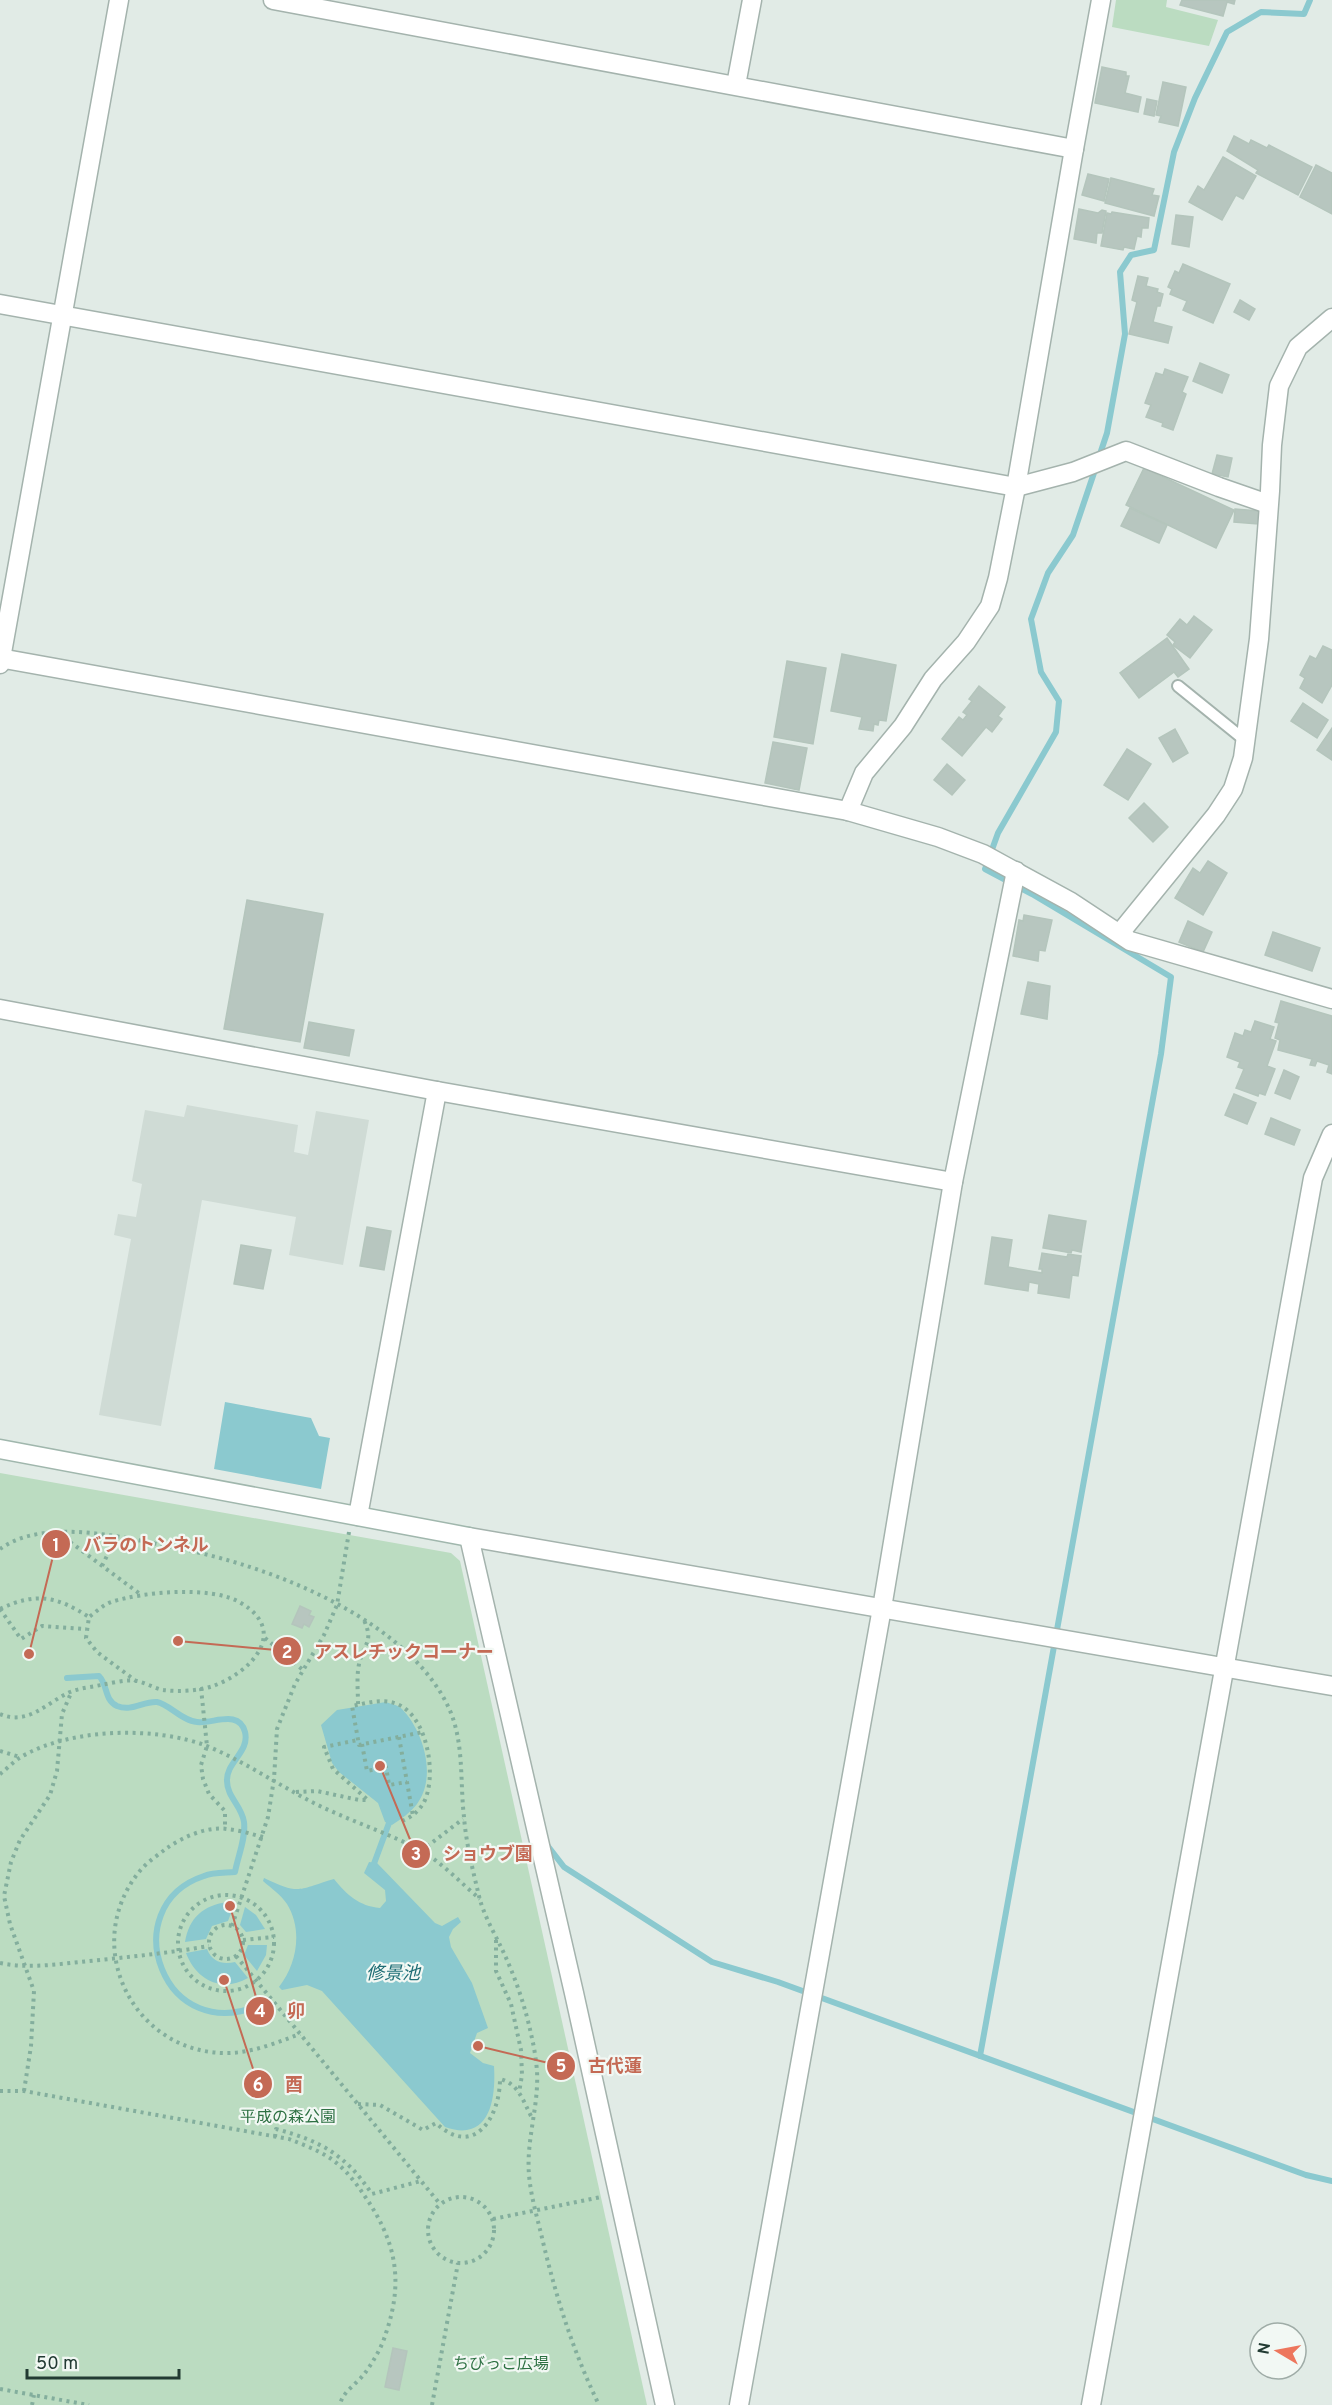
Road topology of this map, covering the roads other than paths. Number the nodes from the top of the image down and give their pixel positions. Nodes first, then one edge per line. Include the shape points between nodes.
1 (119, 0) edge
2 (273, 0) edge
3 (752, 0) edge
4 (1101, 0) edge
5 (736, 85) junction
6 (1074, 149) junction
7 (0, 304) edge
8 (64, 315) junction
9 (1332, 318) edge
10 (1016, 488) junction
11 (1268, 504) junction
12 (0, 660) edge
13 (1178, 686) dead end
14 (1246, 741) junction
15 (848, 811) junction
16 (1016, 871) junction
17 (1120, 933) junction
18 (1332, 999) edge
19 (0, 1010) edge
20 (437, 1091) junction
21 (1332, 1134) edge
22 (952, 1182) junction
23 (0, 1449) edge
24 (353, 1523) junction
25 (469, 1537) junction
26 (882, 1608) junction
27 (1224, 1666) junction
28 (1332, 1686) edge
29 (665, 2405) edge
30 (739, 2405) edge
31 (1091, 2405) edge

1 - 8 street
2 - 5 street
3 - 5 street
4 - 6 street
5 - 6 street
6 - 10 street
7 - 8 street
8 - 10 street
8 - 12 street
9 - 11 street via 1298,347 1279,386
10 - 11 street via 1073,472 1126,451
10 - 15 street via 990,606 864,773
11 - 14 street via 1259,639
12 - 15 street
13 - 14 lane
14 - 17 street via 1233,789 1216,815
15 - 16 street via 938,837
16 - 17 street
16 - 22 street
17 - 18 street via 1130,941
19 - 20 street
20 - 22 street
20 - 24 street
21 - 27 street via 1313,1178
22 - 26 street
23 - 24 street
24 - 25 street
25 - 26 street
25 - 29 street
26 - 27 street
26 - 30 street
27 - 28 street
27 - 31 street

